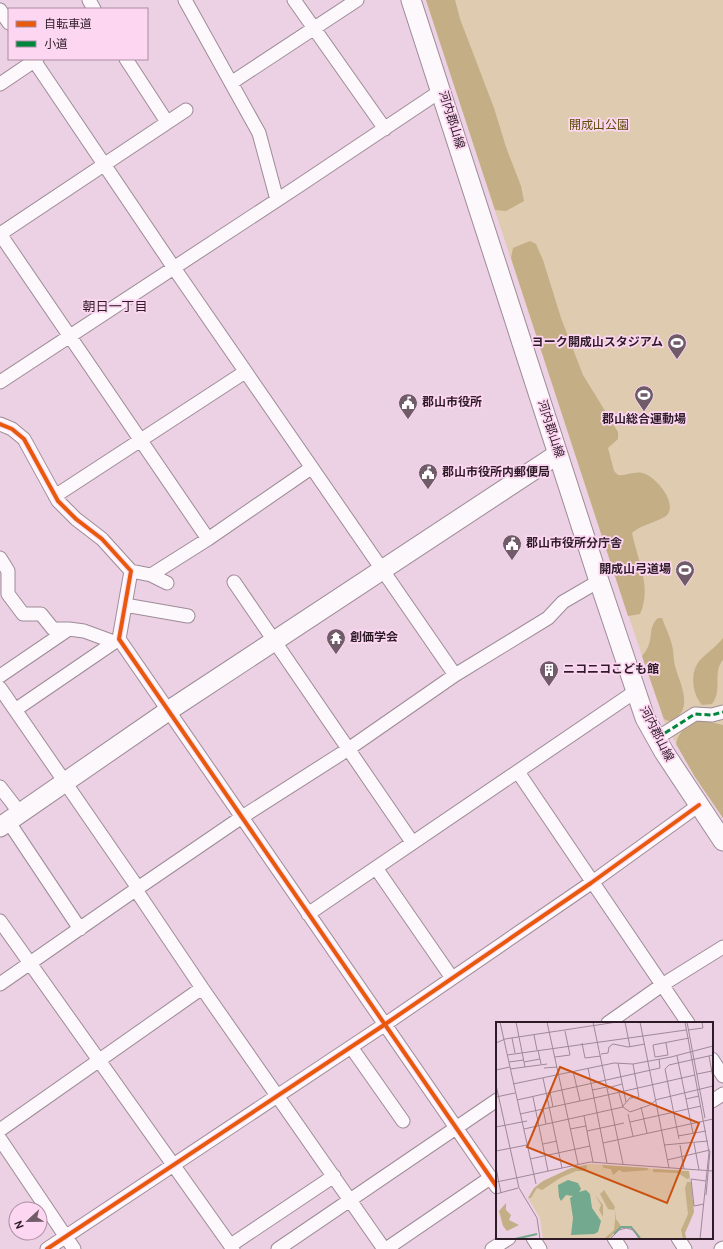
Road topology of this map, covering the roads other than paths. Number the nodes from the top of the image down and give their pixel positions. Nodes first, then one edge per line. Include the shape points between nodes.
1 (185, 0) edge
2 (294, 0) edge
3 (357, 0) edge
4 (411, 0) edge
5 (0, 10) edge
6 (8, 22) edge
7 (313, 28) junction
8 (35, 60) edge
9 (127, 60) edge
10 (231, 83) junction
11 (0, 84) edge
12 (442, 90) junction
13 (186, 110) dead end
14 (167, 122) junction
15 (385, 129) junction
16 (104, 165) junction
17 (277, 200) junction
18 (174, 268) junction
19 (69, 337) junction
20 (245, 372) junction
21 (0, 382) edge
22 (0, 424) edge
23 (141, 440) junction
24 (558, 454) junction
25 (311, 468) junction
26 (55, 496) junction
27 (208, 539) junction
28 (0, 558) edge
29 (131, 570) junction
30 (381, 571) junction
31 (151, 575) junction
32 (599, 581) junction
33 (234, 582) dead end
34 (167, 583) dead end
35 (125, 605) junction
36 (188, 616) dead end
37 (69, 629) junction
38 (117, 641) junction
39 (274, 642) junction
40 (0, 676) edge
41 (455, 676) junction
42 (0, 688) edge
43 (636, 690) junction
44 (15, 710) junction
45 (168, 711) junction
46 (723, 712) edge
47 (665, 733) dead end
48 (347, 750) junction
49 (518, 772) junction
50 (64, 782) junction
51 (0, 787) edge
52 (699, 805) junction
53 (242, 817) junction
54 (9, 820) edge
55 (412, 842) junction
56 (723, 842) edge
57 (376, 868) junction
58 (591, 883) junction
59 (137, 889) junction
60 (308, 914) junction
61 (0, 921) edge
62 (80, 929) junction
63 (723, 947) edge
64 (31, 964) junction
65 (452, 978) junction
66 (0, 984) edge
67 (662, 986) junction
68 (202, 988) junction
69 (609, 1022) edge
70 (687, 1022) edge
71 (384, 1025) junction
72 (350, 1047) junction
73 (99, 1061) junction
74 (713, 1061) edge
75 (723, 1076) edge
76 (723, 1094) edge
77 (277, 1096) junction
78 (713, 1100) edge
79 (496, 1101) edge
80 (403, 1121) dead end
81 (455, 1128) junction
82 (0, 1130) edge
83 (0, 1139) edge
84 (174, 1165) junction
85 (334, 1176) junction
86 (494, 1182) edge
87 (350, 1199) junction
88 (66, 1237) junction
89 (507, 1239) edge
90 (534, 1239) edge
91 (615, 1239) edge
92 (679, 1239) edge
93 (232, 1247) edge
94 (47, 1249) edge
95 (74, 1249) edge
96 (278, 1249) edge
97 (385, 1249) edge
98 (492, 1249) edge
99 (540, 1249) edge
100 (621, 1249) edge
101 (685, 1249) edge

1 - 10 street
2 - 7 street
3 - 7 street
4 - 12 main road, 河内郡山線
5 - 6 street
7 - 10 street
7 - 15 street
8 - 11 street
8 - 16 street
9 - 14 street
10 - 17 street via 259,133
12 - 15 street
12 - 24 main road, 河内郡山線
13 - 14 street
14 - 16 street
15 - 17 street
16 - 18 street
16 - 19 street via 0,234
17 - 18 street
18 - 19 street
18 - 20 street
19 - 21 street
19 - 23 street
20 - 23 street
20 - 25 street
22 - 26 street via 12,429 24,439
23 - 26 street
23 - 27 street
24 - 30 main road
24 - 32 main road, 河内郡山線
25 - 27 street
25 - 30 street
26 - 29 street
27 - 31 street
28 - 37 street via 8,571 8,594 18,609 26,615 41,614 53,629
29 - 31 street
29 - 35 street
30 - 39 main road
30 - 41 street
31 - 34 street
32 - 41 street via 563,602 548,618
32 - 43 main road, 河内郡山線
33 - 39 street
35 - 36 street
35 - 38 street
37 - 38 street
37 - 40 street
38 - 44 street
38 - 45 street
39 - 45 main road
39 - 48 street
41 - 48 street
42 - 44 street
43 - 49 street
43 - 52 main road, 河内郡山線 via 645,718
44 - 50 street
45 - 50 main road
45 - 53 street
46 - 47 street via 712,715 695,714
48 - 53 street
48 - 55 street
49 - 55 street
49 - 58 street
50 - 54 main road
50 - 59 street
51 - 54 street
52 - 56 main road, 河内郡山線
52 - 58 street
53 - 59 street
53 - 60 street
54 - 62 street
55 - 57 street
57 - 60 street
57 - 65 street
58 - 65 street
58 - 67 street
59 - 62 street
59 - 68 street
60 - 71 street
61 - 64 street
62 - 64 street
63 - 67 street
64 - 66 street
64 - 73 street
65 - 71 street
67 - 69 street
67 - 70 street
68 - 73 street
68 - 77 street
71 - 72 street
71 - 81 street
72 - 77 street
72 - 80 street
73 - 82 street
73 - 84 street
74 - 75 street
76 - 78 street
77 - 84 street
77 - 85 street
79 - 81 street
81 - 86 street
81 - 87 street
83 - 88 street
84 - 88 street
84 - 93 street
85 - 87 street
85 - 93 street
86 - 97 street
87 - 96 street
87 - 97 street
88 - 94 street
88 - 95 street
89 - 98 street
90 - 99 street
91 - 100 street
92 - 101 street

